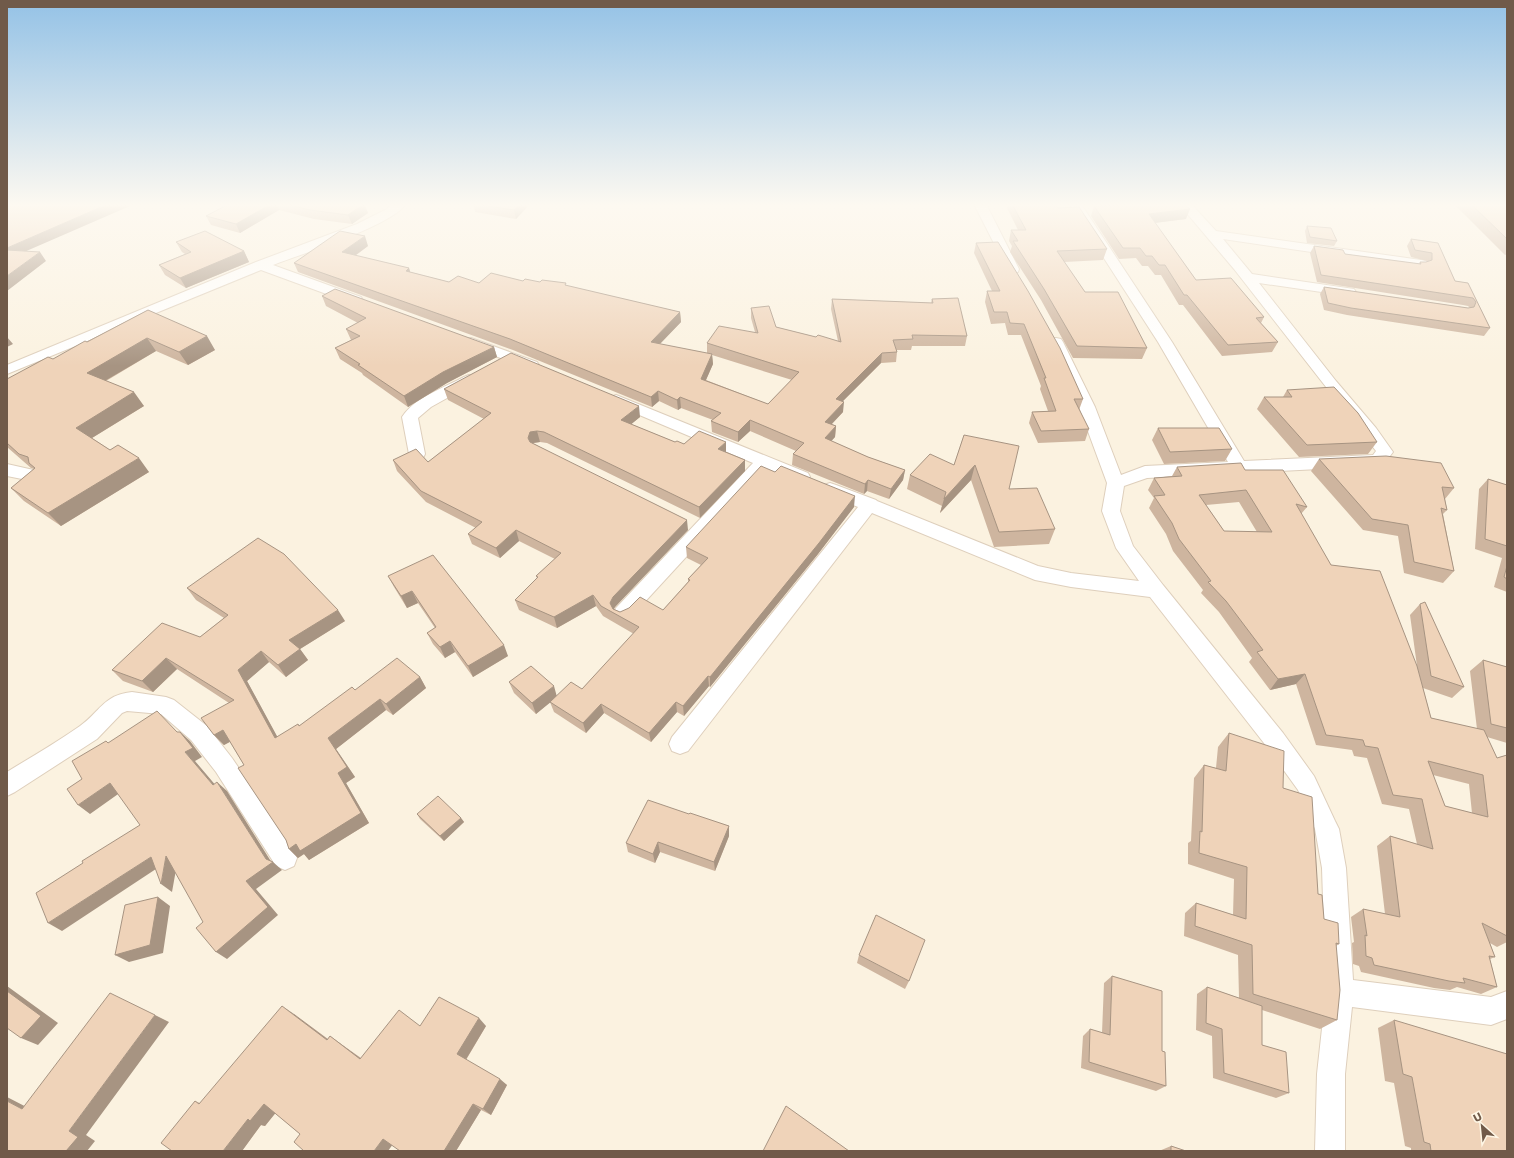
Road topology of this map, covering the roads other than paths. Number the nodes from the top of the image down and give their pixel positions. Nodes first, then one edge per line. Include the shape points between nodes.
1 (280, 258) edge
2 (1006, 258) edge
3 (1110, 258) edge
4 (1233, 258) edge
5 (1380, 258) edge
6 (1421, 264) edge
7 (262, 265) junction
8 (1248, 277) junction
9 (1020, 281) edge
10 (1363, 295) edge
11 (374, 306) edge
12 (1051, 333) edge
13 (455, 336) edge
14 (512, 357) junction
15 (7, 370) edge
16 (548, 372) edge
17 (599, 393) edge
18 (417, 454) edge
19 (764, 462) junction
20 (1240, 468) junction
21 (7, 470) edge
22 (32, 475) edge
23 (1116, 483) junction
24 (870, 504) junction
25 (1156, 590) junction
26 (623, 613) edge
27 (680, 744) dead end
28 (7, 785) edge
29 (285, 858) dead end
30 (1340, 992) junction
31 (1507, 1006) edge
32 (1330, 1151) edge

1 - 7 street
2 - 9 street
3 - 20 street via 1165,342
4 - 8 street
5 - 6 street
7 - 11 street
7 - 15 street
8 - 10 street
8 - 20 street via 1385,452 1378,460
12 - 23 street via 1087,407
13 - 14 street
14 - 16 street
14 - 18 street via 425,404 410,417
17 - 19 street
19 - 24 street
19 - 26 street via 694,525
20 - 23 street via 1145,472
21 - 22 street
23 - 25 street via 1111,511 1125,548
24 - 25 street via 1036,572 1071,580
24 - 27 street
25 - 30 street via 1306,783 1327,829 1334,868
28 - 29 street via 88,732 114,707 123,702 166,706 200,733
30 - 31 street via 1491,1011
30 - 32 street via 1330,1074

